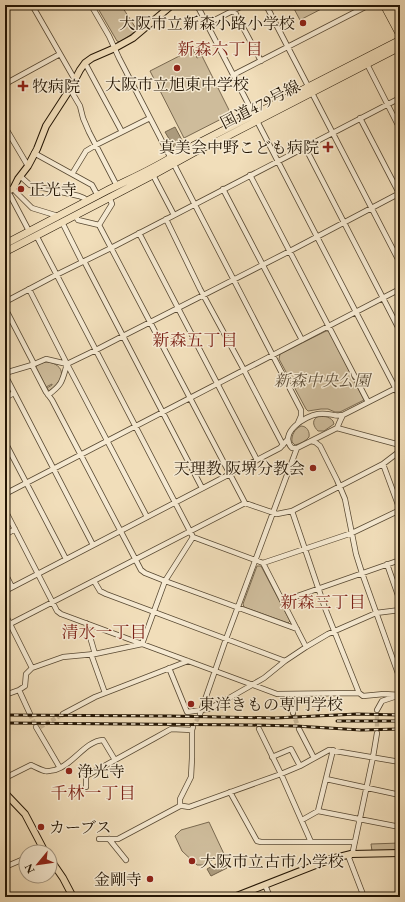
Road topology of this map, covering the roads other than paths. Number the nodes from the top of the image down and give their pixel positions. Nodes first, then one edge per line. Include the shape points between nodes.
1 (32, 5) edge
2 (91, 5) edge
3 (172, 5) edge
4 (197, 5) edge
5 (231, 5) edge
6 (244, 5) edge
7 (266, 5) edge
8 (369, 5) edge
9 (384, 5) edge
10 (392, 5) edge
11 (234, 10) junction
12 (400, 20) edge
13 (207, 24) junction
14 (400, 34) edge
15 (400, 40) edge
16 (288, 47) junction
17 (400, 47) edge
18 (115, 48) junction
19 (60, 54) junction
20 (261, 61) junction
21 (85, 63) junction
22 (367, 64) junction
23 (5, 75) edge
24 (233, 75) junction
25 (75, 80) junction
26 (7, 83) edge
27 (70, 89) junction
28 (310, 90) junction
29 (400, 98) edge
30 (387, 104) junction
31 (150, 118) junction
32 (255, 118) junction
33 (360, 118) junction
34 (5, 127) edge
35 (400, 129) edge
36 (122, 132) junction
37 (332, 132) junction
38 (96, 145) junction
39 (305, 147) junction
40 (34, 153) junction
41 (172, 161) junction
42 (278, 161) junction
43 (28, 166) junction
44 (72, 174) junction
45 (153, 175) junction
46 (250, 175) junction
47 (20, 176) junction
48 (117, 186) junction
49 (224, 189) junction
50 (7, 191) edge
51 (400, 194) edge
52 (98, 196) junction
53 (109, 197) junction
54 (87, 201) junction
55 (195, 204) junction
56 (372, 208) junction
57 (174, 214) junction
58 (74, 215) junction
59 (60, 219) junction
60 (166, 219) junction
61 (344, 223) junction
62 (99, 225) junction
63 (29, 232) junction
64 (139, 233) junction
65 (36, 235) junction
66 (317, 236) junction
67 (5, 244) edge
68 (111, 248) junction
69 (290, 251) junction
70 (5, 252) edge
71 (83, 261) junction
72 (400, 263) edge
73 (263, 265) junction
74 (56, 275) junction
75 (234, 280) junction
76 (29, 289) junction
77 (400, 289) edge
78 (204, 295) junction
79 (383, 298) junction
80 (5, 302) edge
81 (5, 308) edge
82 (178, 308) junction
83 (356, 312) junction
84 (150, 322) junction
85 (329, 326) junction
86 (400, 331) edge
87 (123, 336) junction
88 (302, 340) junction
89 (96, 350) junction
90 (273, 355) junction
91 (67, 364) junction
92 (32, 365) junction
93 (244, 370) junction
94 (5, 374) edge
95 (217, 384) junction
96 (398, 387) edge
97 (14, 393) junction
98 (48, 395) junction
99 (400, 397) edge
100 (5, 398) edge
101 (190, 398) junction
102 (368, 402) junction
103 (301, 410) junction
104 (163, 412) junction
105 (334, 415) junction
106 (343, 415) junction
107 (311, 416) junction
108 (298, 423) junction
109 (338, 425) junction
110 (135, 426) junction
111 (288, 439) junction
112 (107, 440) junction
113 (312, 441) junction
114 (5, 442) edge
115 (400, 445) edge
116 (282, 446) junction
117 (294, 448) junction
118 (400, 450) edge
119 (80, 455) junction
120 (257, 460) junction
121 (383, 464) junction
122 (54, 469) junction
123 (230, 474) junction
124 (26, 483) junction
125 (340, 486) junction
126 (202, 488) junction
127 (5, 494) edge
128 (175, 503) junction
129 (244, 503) junction
130 (5, 510) edge
131 (400, 510) edge
132 (292, 511) junction
133 (273, 513) junction
134 (147, 517) junction
135 (15, 529) junction
136 (120, 531) junction
137 (190, 531) junction
138 (352, 533) junction
139 (5, 535) edge
140 (193, 537) junction
141 (93, 545) junction
142 (305, 549) junction
143 (66, 559) junction
144 (135, 560) junction
145 (256, 560) junction
146 (400, 560) edge
147 (263, 563) junction
148 (387, 564) junction
149 (5, 573) edge
150 (38, 573) junction
151 (362, 573) junction
152 (94, 581) junction
153 (165, 581) junction
154 (12, 587) junction
155 (318, 589) junction
156 (5, 591) edge
157 (283, 601) junction
158 (400, 601) edge
159 (53, 602) junction
160 (238, 607) junction
161 (400, 610) edge
162 (154, 612) junction
163 (376, 613) junction
164 (5, 614) edge
165 (86, 623) junction
166 (10, 624) junction
167 (296, 629) junction
168 (335, 632) junction
169 (226, 639) junction
170 (142, 644) junction
171 (306, 647) junction
172 (93, 654) junction
173 (285, 660) junction
174 (188, 661) junction
175 (32, 668) junction
176 (169, 668) junction
177 (215, 671) junction
178 (400, 678) edge
179 (253, 685) junction
180 (19, 690) junction
181 (105, 693) junction
182 (359, 693) junction
183 (292, 694) junction
184 (5, 695) edge
185 (400, 695) edge
186 (377, 710) dead end
187 (201, 712) junction
188 (293, 713) tunnel mouth
189 (30, 714) tunnel mouth
190 (63, 714) tunnel mouth
191 (38, 728) tunnel mouth
192 (259, 729) dead end
193 (299, 729) tunnel mouth
194 (377, 733) tunnel mouth
195 (333, 750) junction
196 (272, 757) junction
197 (373, 757) junction
198 (314, 758) junction
199 (115, 760) junction
200 (400, 762) edge
201 (300, 766) junction
202 (60, 768) junction
203 (281, 774) junction
204 (5, 778) edge
205 (326, 779) junction
206 (86, 787) dead end
207 (366, 788) junction
208 (230, 792) junction
209 (5, 793) edge
210 (400, 795) edge
211 (180, 806) junction
212 (318, 811) junction
213 (360, 819) junction
214 (302, 820) junction
215 (400, 826) edge
216 (100, 839) dead end
217 (109, 839) junction
218 (311, 842) junction
219 (355, 842) junction
220 (40, 844) edge
221 (400, 853) edge
222 (351, 854) junction
223 (126, 860) dead end
224 (18, 861) edge
225 (5, 867) edge
226 (58, 871) edge
227 (265, 885) junction
228 (73, 897) edge
229 (234, 897) edge
230 (270, 897) edge
231 (364, 897) edge

1 - 19 street
2 - 18 street
3 - 18 main road via 133,38
4 - 13 street
5 - 11 street
6 - 11 street
7 - 16 street
8 - 16 street
9 - 14 highway
10 - 12 highway
11 - 13 street
11 - 20 street
13 - 24 street
15 - 28 highway, 国道479号線
16 - 20 street
16 - 28 street
17 - 22 highway, 国道479号線
18 - 21 main road
18 - 31 street
19 - 25 street
19 - 26 street
20 - 24 street
21 - 25 main road
21 - 36 street
22 - 28 highway, 国道479号線
22 - 30 street
23 - 26 street
24 - 32 street
25 - 27 main road
27 - 38 street
27 - 40 main road via 46,126
28 - 32 highway, 国道479号線
28 - 37 street
29 - 30 street
30 - 33 street
30 - 35 street
31 - 36 street
31 - 41 street
32 - 41 highway, 国道479号線
32 - 42 street
33 - 37 street
33 - 51 street
34 - 43 street
36 - 38 street
37 - 39 street
37 - 56 street
38 - 44 street via 86,151
38 - 48 street
39 - 42 street
39 - 61 street
40 - 43 main road
40 - 44 street
41 - 45 highway, 国道479号線
41 - 48 highway, 国道479号線
41 - 55 street
42 - 46 street
42 - 66 street
43 - 47 main road
44 - 52 street via 92,185
45 - 53 highway, 国道479号線
45 - 57 street
46 - 49 street
46 - 69 street
47 - 50 main road
47 - 54 street via 30,185 79,196
48 - 52 highway, 国道479号線
49 - 55 street
49 - 73 street
50 - 59 street via 32,208
50 - 63 street
51 - 56 street
52 - 54 highway, 国道479号線
53 - 58 highway, 国道479号線
53 - 62 street via 112,204
54 - 59 highway, 国道479号線
55 - 57 street
55 - 75 street
56 - 61 street
56 - 72 street
57 - 60 street
58 - 59 highway, 国道479号線
58 - 62 street via 78,220
59 - 63 highway, 国道479号線
59 - 65 highway, 国道479号線
59 - 71 street
60 - 64 street
60 - 78 street
61 - 66 street
61 - 79 street
62 - 68 street
63 - 67 highway, 国道479号線
64 - 68 street
64 - 82 street
65 - 70 highway, 国道479号線
65 - 74 street
66 - 69 street
66 - 83 street
68 - 71 street
68 - 84 street
69 - 73 street
69 - 85 street
71 - 74 street
71 - 87 street
73 - 75 street
73 - 88 street
74 - 76 street
74 - 89 street
75 - 78 street
75 - 90 street
76 - 80 street
76 - 91 street
77 - 79 street
78 - 82 street
78 - 93 street
79 - 83 street
79 - 86 street
81 - 92 street via 33,362
82 - 84 street
82 - 95 street
83 - 85 street
83 - 96 street
84 - 87 street
84 - 101 street
85 - 88 street
85 - 102 street
87 - 89 street
87 - 104 street
88 - 90 street
89 - 91 street
89 - 110 street
90 - 93 street
90 - 103 street
91 - 92 street via 46,359
91 - 98 street via 62,382
91 - 112 street
92 - 94 street
92 - 98 street
93 - 95 street
93 - 116 street
94 - 97 street
95 - 101 street
95 - 120 street
96 - 99 street
96 - 102 street
97 - 100 street
97 - 122 street
98 - 119 street
101 - 104 street
101 - 123 street
102 - 106 street
103 - 107 street
103 - 108 street
104 - 110 street
104 - 126 street
105 - 106 street
105 - 107 street via 322,413
105 - 109 street
106 - 109 street
107 - 108 street
108 - 111 street via 291,430
109 - 113 street
109 - 115 street
110 - 112 street
110 - 128 street
111 - 116 street
111 - 117 street
112 - 119 street
112 - 134 street
113 - 117 street
113 - 125 street via 320,446
114 - 124 street
116 - 117 street
116 - 120 street
117 - 133 street
118 - 121 street
119 - 122 street
119 - 136 street
120 - 123 street
121 - 125 street
121 - 131 street
122 - 124 street
122 - 141 street
123 - 126 street
123 - 129 street
124 - 127 street
124 - 143 street
125 - 132 street
125 - 138 street
126 - 128 street
128 - 134 street
128 - 137 street
129 - 133 street
129 - 137 street
130 - 135 street
131 - 138 street
132 - 133 street
132 - 142 street
133 - 145 street
134 - 136 street
135 - 139 street
135 - 150 street
136 - 141 street
136 - 144 street
137 - 140 street
137 - 144 street
138 - 142 street
138 - 151 street
140 - 145 street
140 - 153 street
141 - 143 street
142 - 147 street
142 - 155 street
143 - 150 street
144 - 152 street
144 - 153 street via 143,572
145 - 147 street
145 - 160 street
146 - 148 street
147 - 157 street
148 - 151 street
148 - 158 street
149 - 154 street
150 - 154 street
150 - 159 street
151 - 155 street
151 - 163 street
152 - 159 street
152 - 162 street via 100,591
153 - 160 street
153 - 162 street
154 - 156 street
155 - 157 street
155 - 168 street
157 - 167 street
159 - 165 street via 60,614
159 - 166 street
160 - 167 street
160 - 169 street
161 - 163 street
162 - 169 street
162 - 170 street
163 - 168 street
163 - 178 street
164 - 166 street
165 - 170 street
165 - 172 street
166 - 175 street
167 - 171 street
168 - 171 street
168 - 182 street
169 - 173 street
169 - 177 street
170 - 172 street
170 - 174 street
171 - 173 street
172 - 175 street via 63,657
172 - 181 street
173 - 179 street
174 - 176 street
174 - 177 street
175 - 180 street via 26,674 25,686
176 - 181 street
176 - 187 street via 187,712
177 - 179 street
177 - 187 street
179 - 183 street via 277,694
179 - 187 street
180 - 184 street
180 - 189 street
181 - 190 street
182 - 183 street
182 - 185 street via 363,696
183 - 188 street
185 - 186 street via 382,702
191 - 202 street
192 - 196 street
193 - 198 street
194 - 197 street
195 - 197 street
195 - 198 street
195 - 205 street
196 - 201 street via 291,749
196 - 203 street
197 - 200 street
197 - 207 street
198 - 201 street
199 - 202 street via 103,740 100,740
199 - 206 street via 86,776
199 - 211 street via 171,729 192,728 190,776 180,799
201 - 203 street
202 - 204 street via 45,771 31,765
203 - 208 street
203 - 214 street
205 - 207 street
205 - 212 street
207 - 210 street
207 - 213 street
208 - 211 street via 189,807
208 - 218 street via 257,841
209 - 220 main road via 25,814
211 - 217 street via 118,839
212 - 213 street
212 - 214 street
213 - 215 street
213 - 219 street
214 - 218 street
216 - 217 street
217 - 223 street
218 - 219 street
219 - 222 street
221 - 222 main road
222 - 227 main road via 331,859
222 - 231 street via 349,858
224 - 225 street
226 - 228 main road
227 - 229 main road
227 - 230 street

